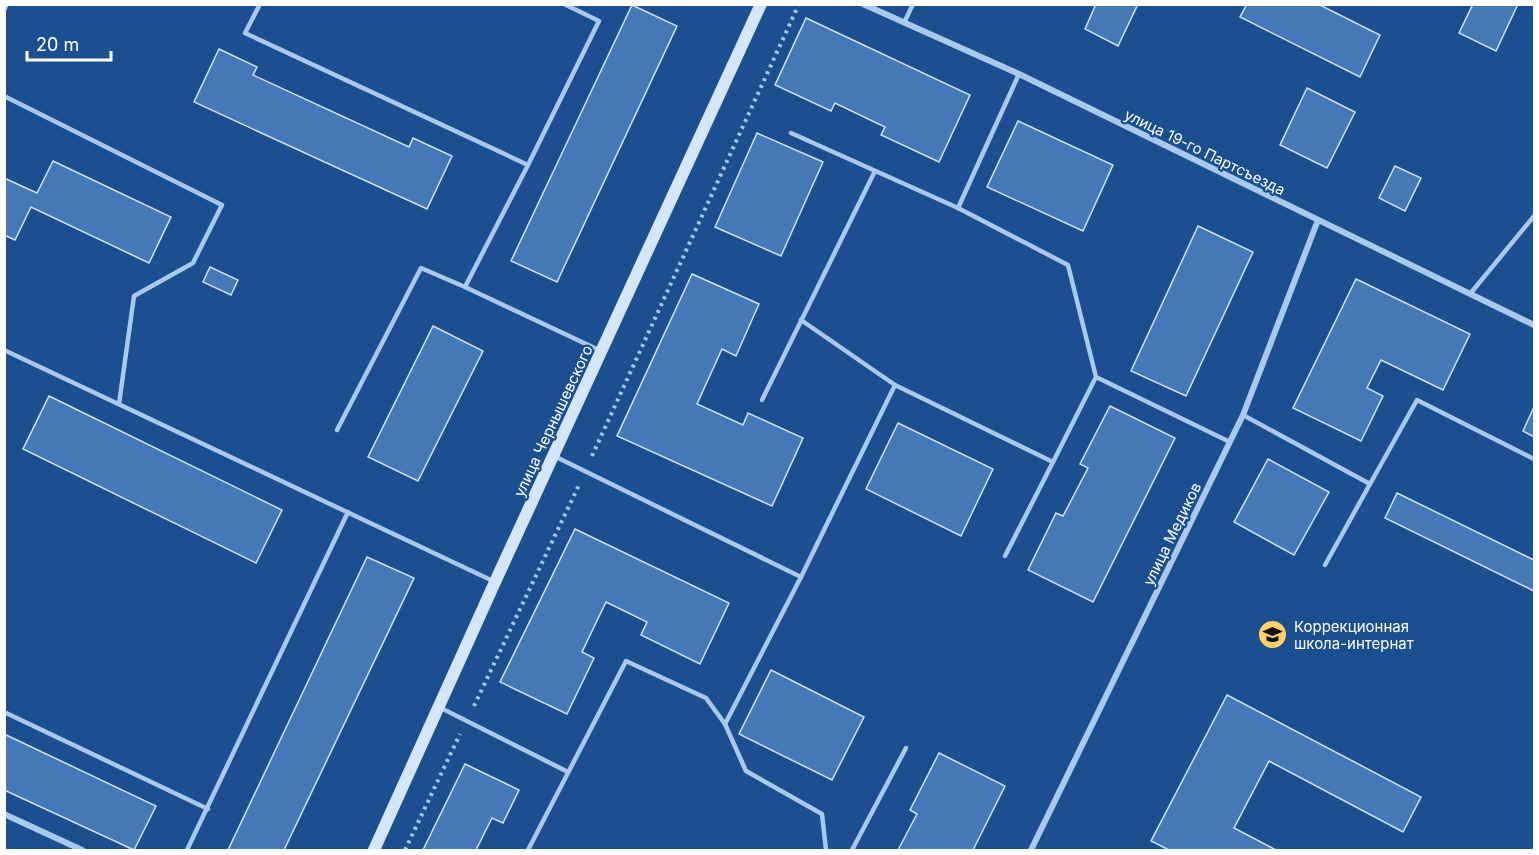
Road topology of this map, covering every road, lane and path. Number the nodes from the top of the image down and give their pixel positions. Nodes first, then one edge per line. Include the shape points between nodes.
1 (7, 4) edge
2 (260, 4) edge
3 (564, 4) edge
4 (761, 4) edge
5 (800, 4) edge
6 (863, 4) edge
7 (913, 4) edge
8 (4, 10) edge
9 (904, 23) junction
10 (1019, 74) junction
11 (4, 96) edge
12 (791, 133) dead end
13 (528, 165) junction
14 (875, 171) junction
15 (958, 208) junction
16 (1534, 216) edge
17 (1318, 220) junction
18 (465, 287) junction
19 (1470, 294) junction
20 (801, 320) junction
21 (1534, 325) edge
22 (4, 350) edge
23 (602, 352) junction
24 (1096, 377) junction
25 (895, 385) junction
26 (762, 400) dead end
27 (119, 404) junction
28 (1243, 416) junction
29 (337, 430) dead end
30 (1230, 442) junction
31 (554, 456) junction
32 (1534, 459) edge
33 (1053, 462) junction
34 (585, 471) junction
35 (1370, 484) junction
36 (348, 512) junction
37 (1005, 556) dead end
38 (1325, 565) dead end
39 (801, 577) junction
40 (495, 582) junction
41 (439, 707) junction
42 (4, 712) edge
43 (466, 721) junction
44 (724, 724) junction
45 (906, 748) dead end
46 (568, 772) junction
47 (208, 809) junction
48 (4, 814) edge
49 (82, 850) edge
50 (187, 850) edge
51 (374, 850) edge
52 (405, 850) edge
53 (528, 850) edge
54 (826, 850) edge
55 (852, 850) edge
56 (1031, 850) edge

1 - 8 lane
2 - 13 lane via 245,33
3 - 13 lane via 598,21
4 - 23 street, улица Чернышевского
5 - 34 path
6 - 9 street, улица 19-го Партсъезда
7 - 9 lane
9 - 10 street, улица 19-го Партсъезда
10 - 15 lane
10 - 17 street, улица 19-го Партсъезда
11 - 27 lane via 222,205 193,263 134,296
12 - 14 lane
13 - 18 lane
14 - 15 lane
14 - 20 lane
15 - 24 lane via 1068,265
16 - 19 lane
17 - 19 street, улица 19-го Партсъезда
17 - 28 street, улица Медиков
18 - 23 lane
18 - 29 lane via 421,268
19 - 21 street, улица 19-го Партсъезда
20 - 25 lane
20 - 26 lane
22 - 27 lane
23 - 31 street, улица Чернышевского
24 - 30 lane
24 - 33 lane
25 - 33 lane
25 - 39 lane
27 - 36 lane
28 - 30 street, улица Медиков
28 - 35 lane
30 - 56 street, улица Медиков
31 - 34 lane
31 - 40 street, улица Чернышевского
32 - 35 lane via 1417,400
33 - 37 lane
34 - 39 lane
34 - 43 path
35 - 38 lane
36 - 40 lane
36 - 47 lane
39 - 44 lane
40 - 41 street, улица Чернышевского
41 - 43 lane
41 - 51 street, улица Чернышевского
42 - 47 lane
43 - 46 lane
43 - 52 path
44 - 46 lane via 706,698 626,661
44 - 54 lane via 746,771 822,814
45 - 55 lane
46 - 53 lane
47 - 50 lane
48 - 49 street

